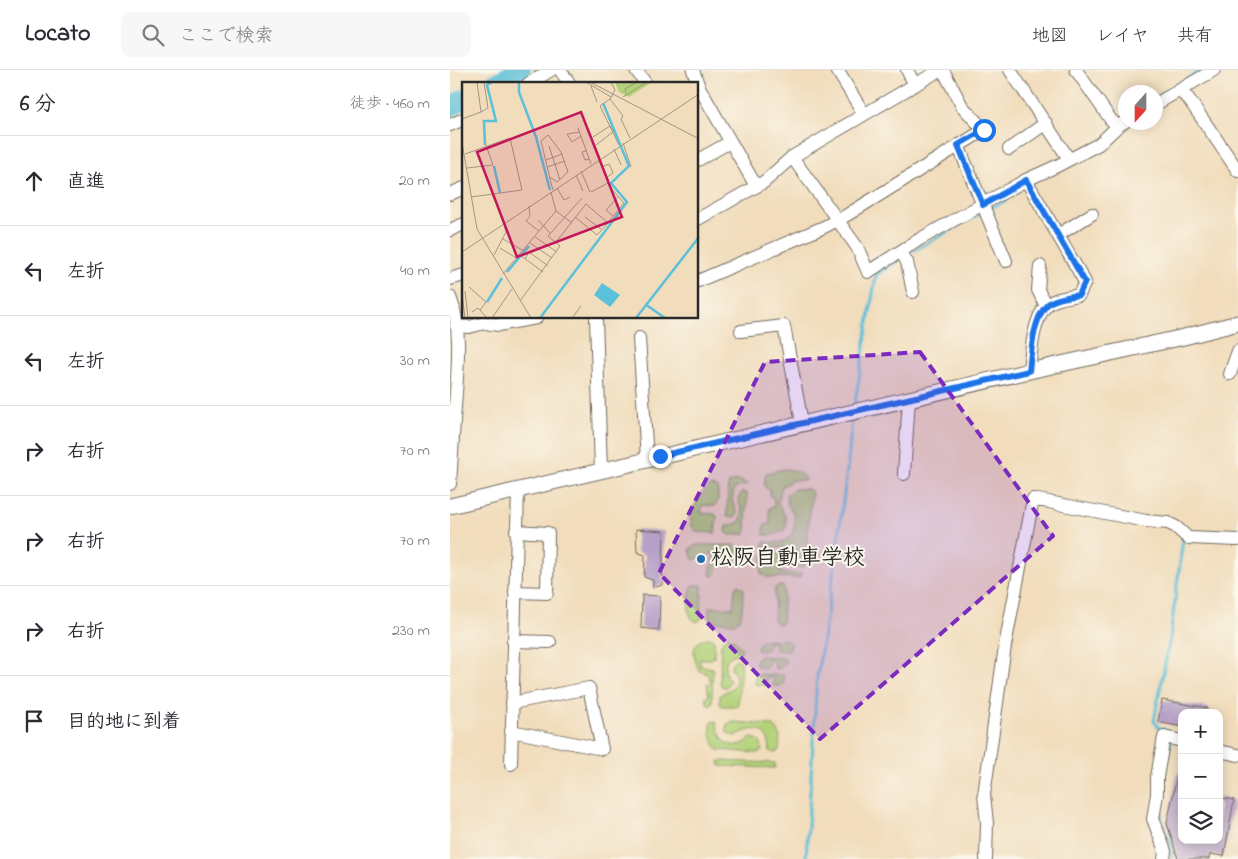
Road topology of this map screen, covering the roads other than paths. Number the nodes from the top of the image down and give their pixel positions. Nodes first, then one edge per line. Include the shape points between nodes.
1 (551, 70) edge
2 (560, 70) edge
3 (636, 70) edge
4 (693, 70) edge
5 (837, 70) edge
6 (907, 70) edge
7 (942, 70) edge
8 (1010, 70) edge
9 (1076, 70) edge
10 (1213, 70) edge
11 (531, 82) edge
12 (569, 82) edge
13 (645, 82) edge
14 (697, 82) edge
15 (915, 85) junction
16 (699, 87) edge
17 (1179, 91) junction
18 (1163, 100) edge
19 (864, 114) junction
20 (462, 120) edge
21 (1118, 122) edge
22 (1046, 123) junction
23 (450, 125) edge
24 (1118, 127) edge
25 (730, 142) junction
26 (958, 145) junction
27 (1009, 149) dead end
28 (792, 158) junction
29 (1069, 158) junction
30 (699, 159) edge
31 (1238, 171) edge
32 (1026, 180) junction
33 (756, 186) junction
34 (462, 189) edge
35 (450, 194) edge
36 (985, 209) junction
37 (1092, 214) dead end
38 (699, 219) edge
39 (837, 220) junction
40 (462, 225) edge
41 (450, 230) edge
42 (1058, 235) junction
43 (903, 256) junction
44 (1006, 261) dead end
45 (1040, 266) dead end
46 (699, 281) edge
47 (913, 292) dead end
48 (450, 297) edge
49 (1046, 306) junction
50 (531, 319) edge
51 (596, 319) edge
52 (1238, 323) edge
53 (456, 326) junction
54 (740, 331) dead end
55 (639, 338) dead end
56 (1238, 351) edge
57 (454, 366) edge
58 (1029, 371) junction
59 (1230, 374) dead end
60 (909, 399) junction
61 (802, 423) junction
62 (451, 446) edge
63 (647, 459) junction
64 (601, 470) junction
65 (904, 474) dead end
66 (450, 484) edge
67 (518, 489) junction
68 (450, 506) edge
69 (516, 531) junction
70 (1238, 540) edge
71 (515, 592) junction
72 (514, 640) junction
73 (550, 642) dead end
74 (512, 703) junction
75 (511, 731) junction
76 (1175, 739) edge
77 (1223, 751) edge
78 (1238, 756) edge
79 (511, 764) dead end
80 (986, 859) edge
81 (1164, 859) edge

1 - 11 street
2 - 12 street
3 - 13 street
4 - 14 street
5 - 19 street
6 - 15 street
7 - 15 street
7 - 26 street via 962,106 984,130
8 - 22 street
9 - 21 street via 1111,120
10 - 17 street
15 - 19 street
16 - 25 street
17 - 18 street
17 - 31 street via 1188,98
19 - 28 street
20 - 23 street
22 - 27 street
22 - 29 street
24 - 29 street via 1099,144
25 - 30 street
25 - 33 street
26 - 36 street
26 - 39 street
28 - 33 street
28 - 39 street
29 - 32 street
32 - 36 street
32 - 42 street
33 - 38 street
34 - 35 street
36 - 43 street via 920,239
36 - 44 street
37 - 42 street
39 - 43 street via 857,247 868,272
39 - 46 street
40 - 41 street
42 - 49 street via 1085,282 1079,295 1056,300
43 - 47 street
45 - 49 street via 1038,290
48 - 53 street
49 - 58 street via 1031,347
50 - 53 street via 499,325
51 - 64 street
52 - 58 street
53 - 57 street
54 - 61 street via 784,326
55 - 63 street
56 - 59 street
57 - 62 street
58 - 60 street
60 - 61 street
60 - 65 street
61 - 63 street
62 - 66 street
63 - 64 street
64 - 67 street
67 - 68 street
67 - 69 street
69 - 71 street
69 - 71 street via 548,533 547,593
70 - 80 street via 1184,534 1168,523 1033,498 1005,646 984,795 988,824
71 - 72 street
72 - 73 street
72 - 74 street
74 - 75 street
74 - 75 street via 590,688 602,750
75 - 79 street
76 - 81 street via 1164,737 1153,819 1165,851
77 - 78 street

